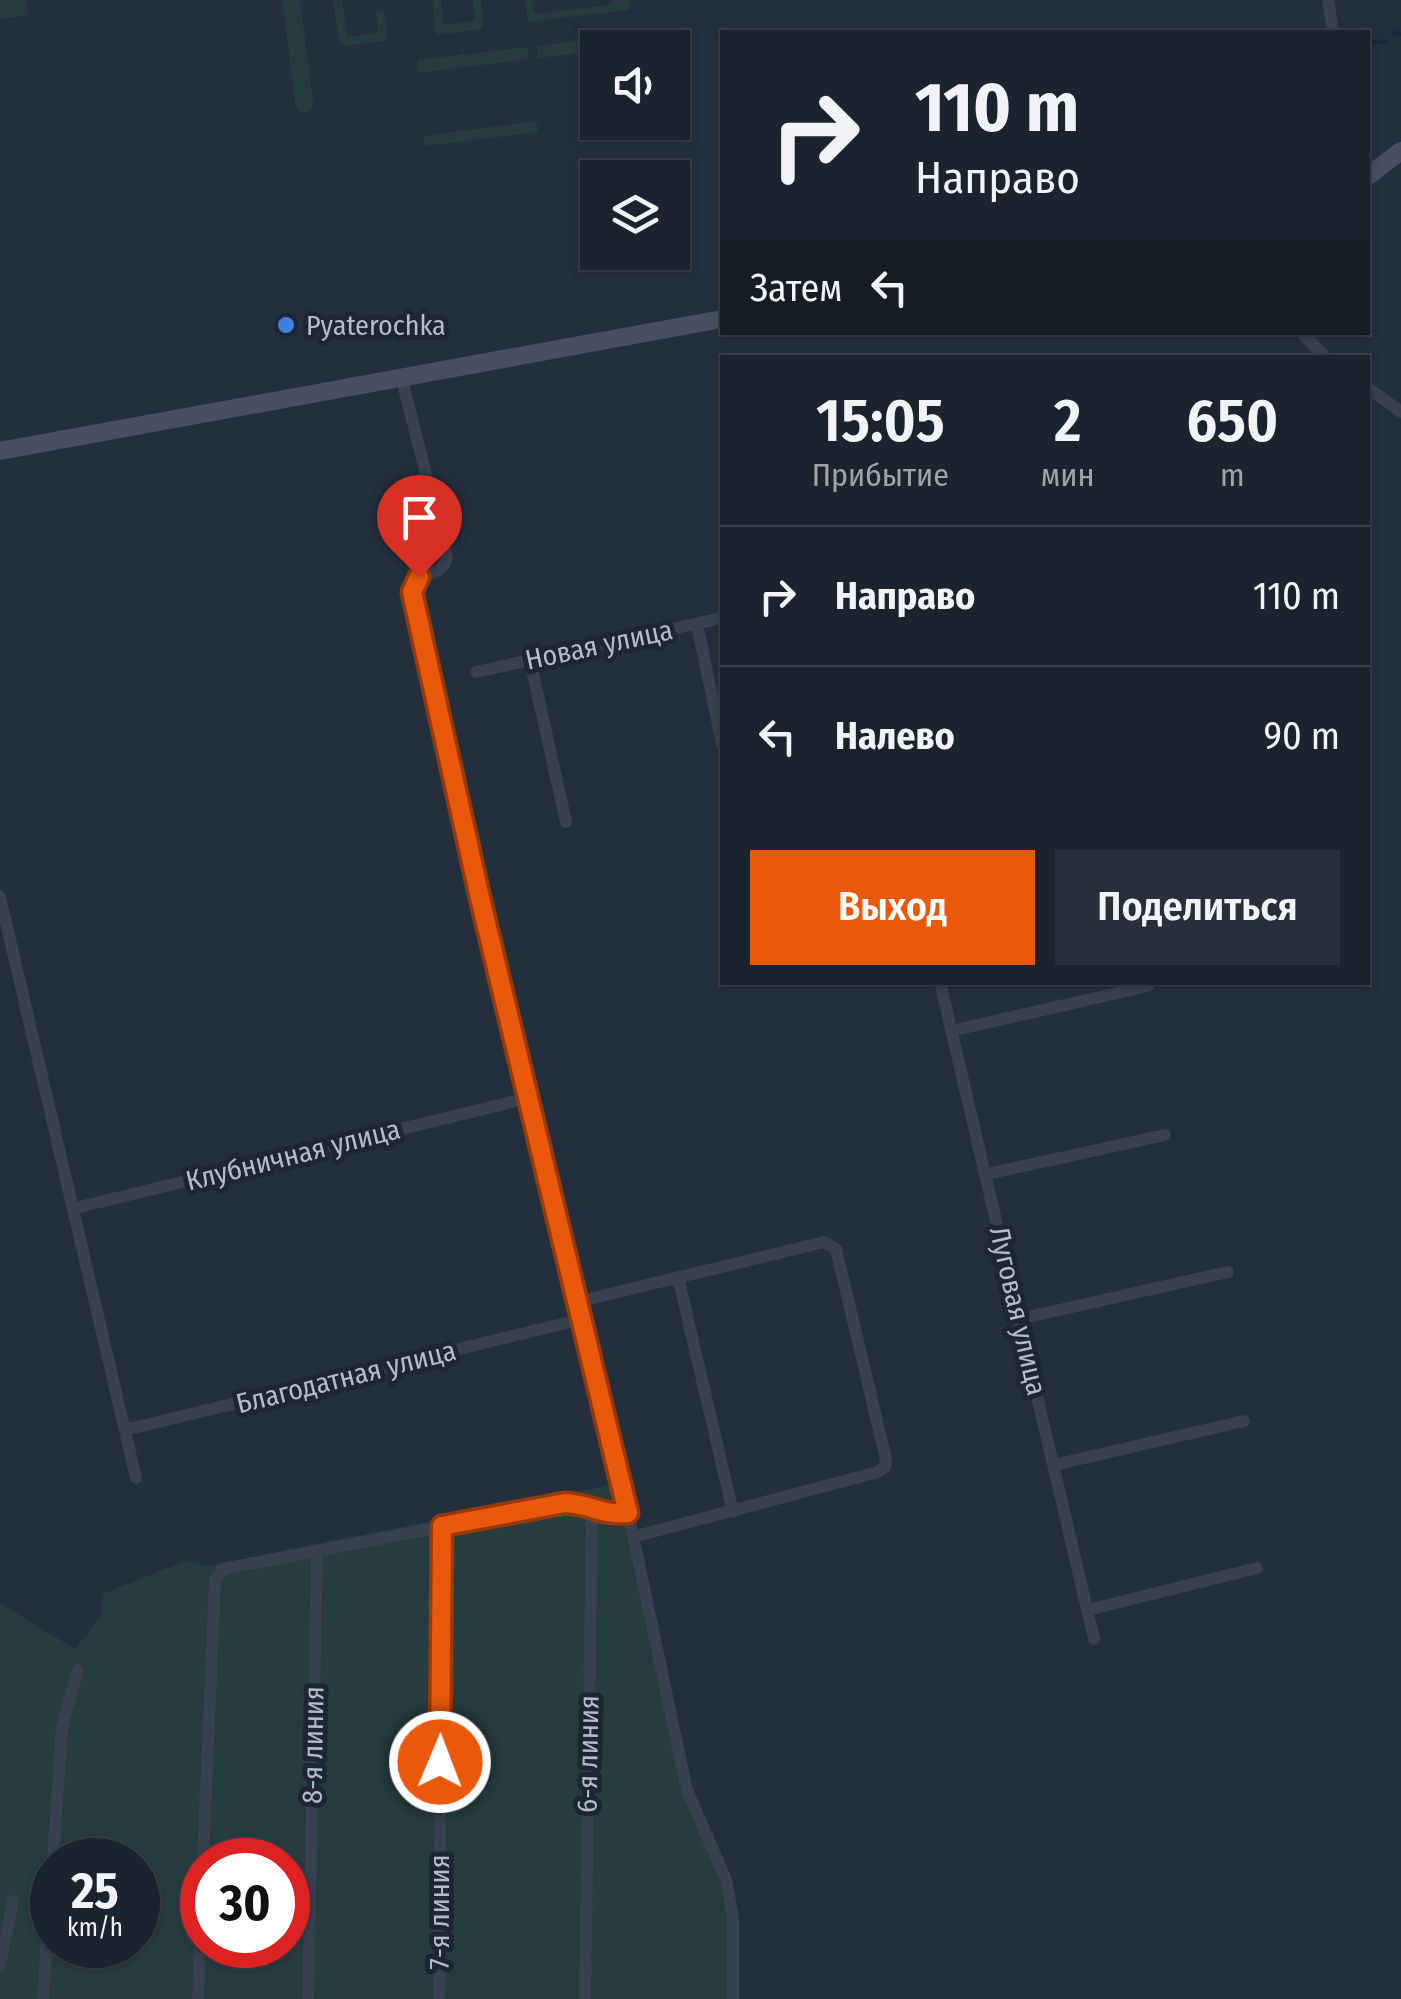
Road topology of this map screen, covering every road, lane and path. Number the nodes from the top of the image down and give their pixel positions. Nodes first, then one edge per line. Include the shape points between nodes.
1 (1328, 0) edge
2 (1332, 30) edge
3 (1401, 151) edge
4 (1370, 174) edge
5 (720, 319) edge
6 (401, 376) junction
7 (1370, 390) edge
8 (1399, 413) edge
9 (0, 451) edge
10 (720, 618) edge
11 (696, 624) junction
12 (530, 660) junction
13 (476, 672) dead end
14 (720, 735) edge
15 (566, 822) dead end
16 (0, 897) edge
17 (941, 985) edge
18 (1148, 986) dead end
19 (952, 1031) junction
20 (512, 1102) dead end
21 (1165, 1135) dead end
22 (986, 1174) junction
23 (74, 1208) junction
24 (1228, 1272) dead end
25 (678, 1278) junction
26 (577, 1302) junction
27 (1019, 1319) junction
28 (566, 1324) dead end
29 (1244, 1420) dead end
30 (125, 1430) junction
31 (1054, 1465) junction
32 (136, 1478) dead end
33 (592, 1509) junction
34 (733, 1512) junction
35 (628, 1513) junction
36 (442, 1526) junction
37 (633, 1537) junction
38 (317, 1551) junction
39 (1256, 1568) dead end
40 (1088, 1610) junction
41 (1094, 1639) dead end
42 (78, 1670) dead end
43 (55, 1838) edge
44 (204, 1838) edge
45 (13, 1901) dead end
46 (0, 1964) edge
47 (45, 1968) edge
48 (199, 1968) edge
49 (43, 1999) edge
50 (198, 1999) edge
51 (308, 1999) edge
52 (439, 1999) edge
53 (585, 1999) edge
54 (733, 1999) edge

1 - 2 street
3 - 4 main road
5 - 6 main road
6 - 9 main road
6 - 26 street via 446,557 445,566 419,577 412,592
7 - 8 street
10 - 11 street, Новая улица
11 - 12 street, Новая улица
11 - 14 street
12 - 13 street, Новая улица
12 - 15 street
16 - 23 street
17 - 19 street, Луговая улица
18 - 19 street
19 - 22 street, Луговая улица
20 - 23 street, Клубничная улица
21 - 22 street
22 - 27 street, Луговая улица
23 - 30 street
24 - 27 street
25 - 26 street
25 - 34 street
25 - 34 street via 831,1244 886,1459 878,1472
26 - 35 street
27 - 31 street, Луговая улица
28 - 30 street, Благодатная улица
29 - 31 street
30 - 32 street
31 - 40 street, Луговая улица
33 - 35 street
33 - 36 street via 565,1503
33 - 53 street, 6-я линия
34 - 37 street
35 - 37 street
36 - 38 street
36 - 52 street, 7-я линия
37 - 54 street via 687,1790 726,1880
38 - 44 street via 223,1569 214,1580
38 - 51 street, 8-я линия
39 - 40 street
40 - 41 street, Луговая улица
42 - 43 street via 62,1727
45 - 46 street
47 - 49 street
48 - 50 street

